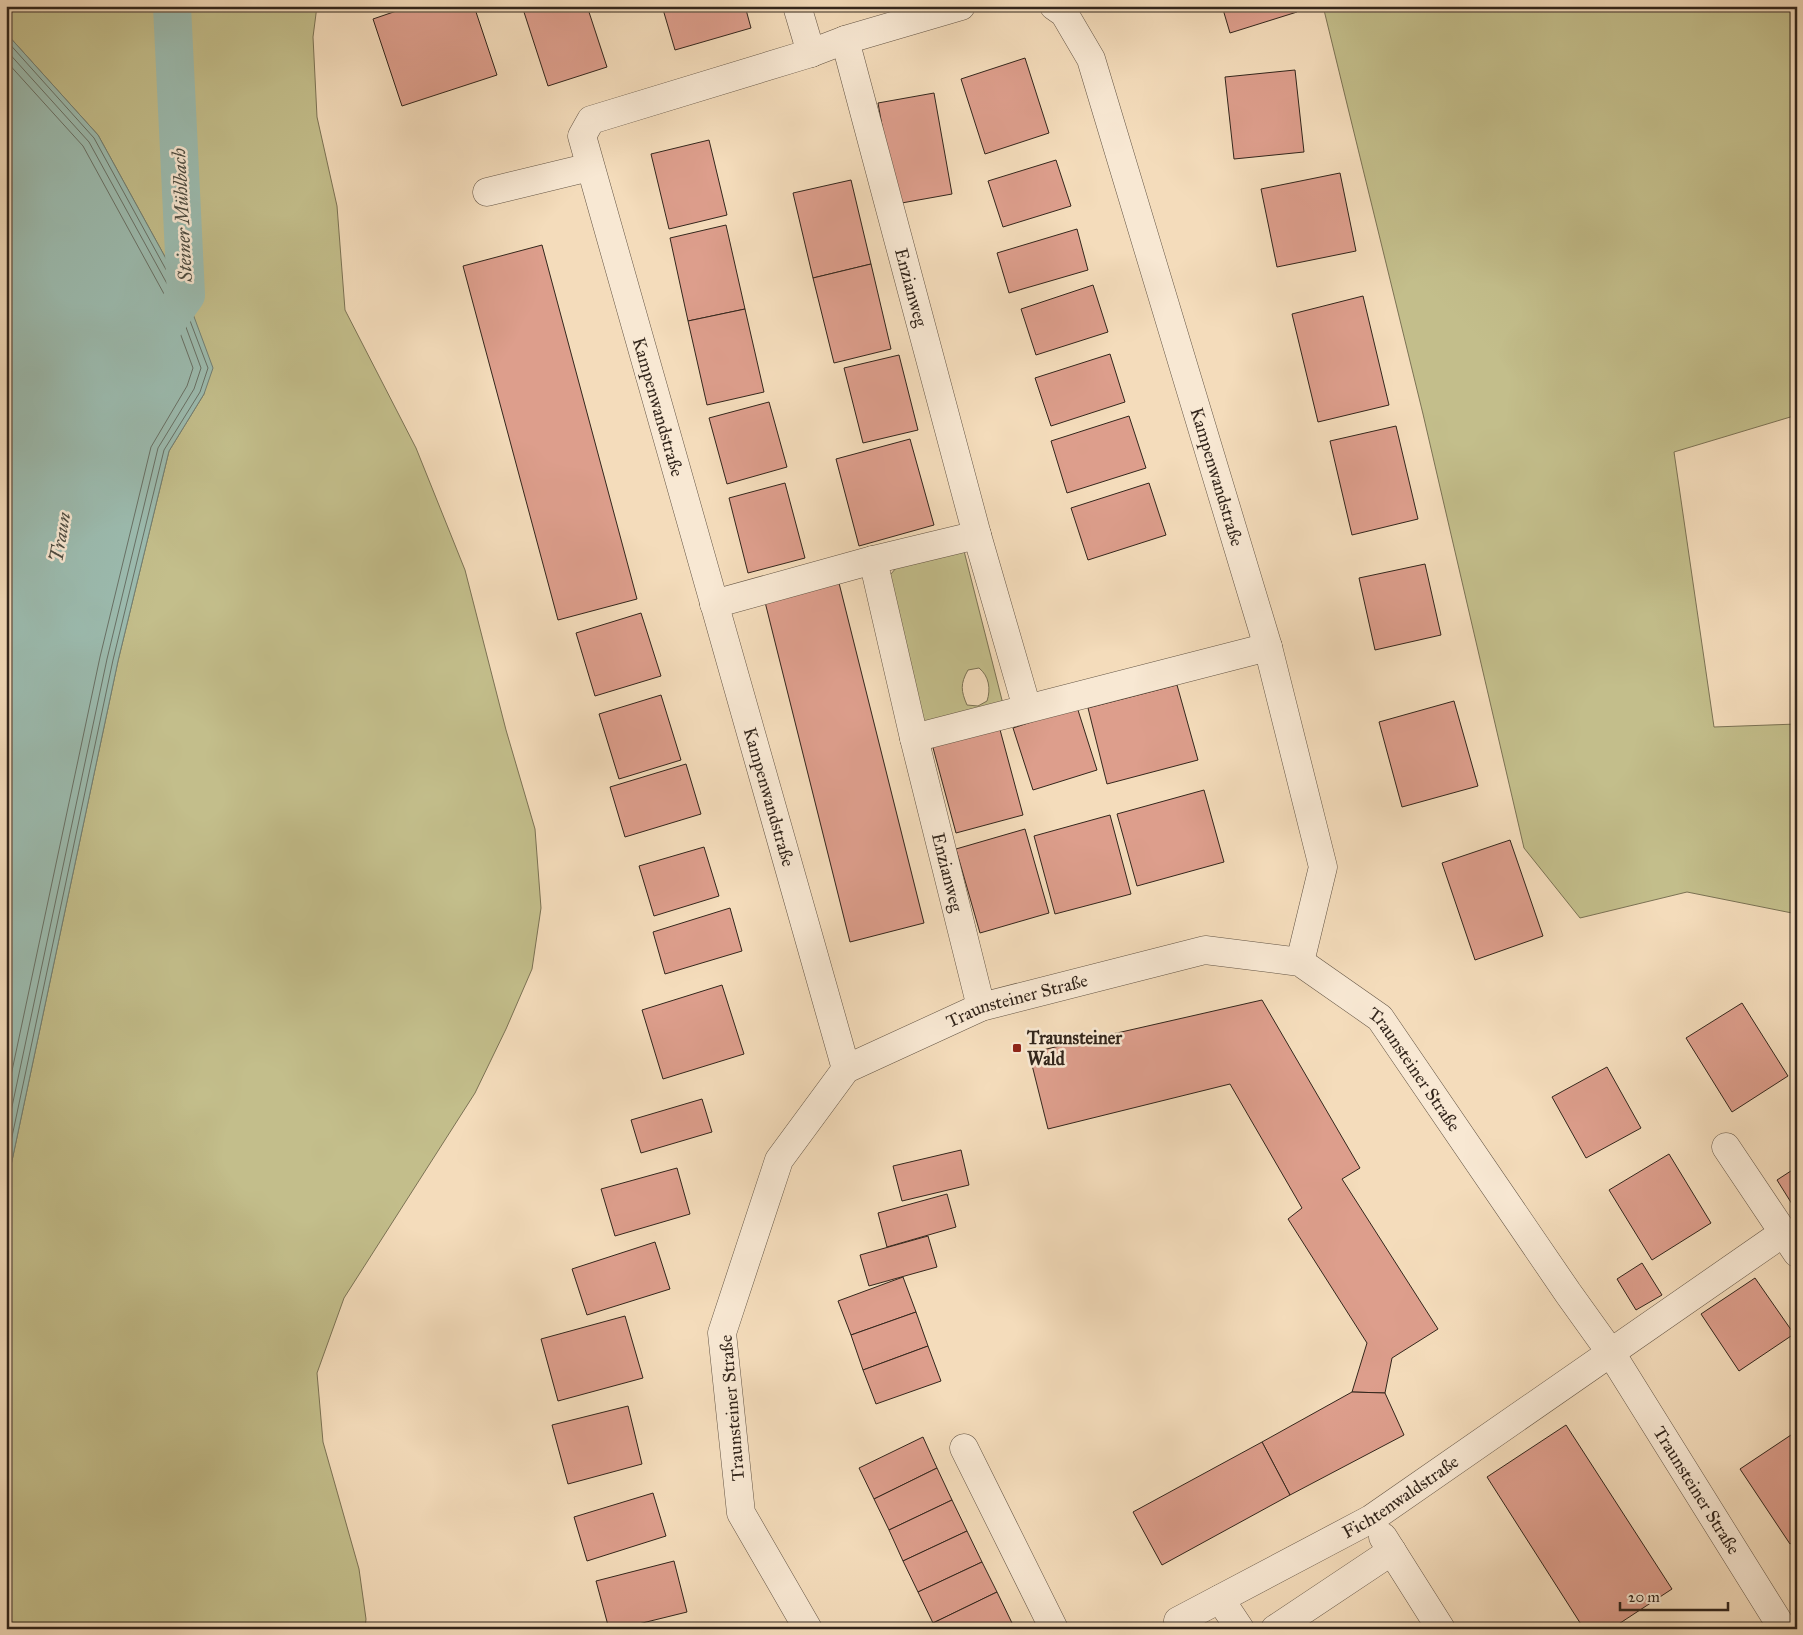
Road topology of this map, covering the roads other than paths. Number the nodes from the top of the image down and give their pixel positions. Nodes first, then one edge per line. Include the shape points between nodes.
1 (797, 6) edge
2 (962, 6) edge
3 (1054, 6) edge
4 (845, 40) junction
5 (811, 53) junction
6 (590, 167) junction
7 (488, 192) dead end
8 (977, 535) junction
9 (874, 560) junction
10 (714, 604) junction
11 (1268, 647) junction
12 (1027, 708) junction
13 (914, 738) junction
14 (1300, 962) junction
15 (980, 1007) junction
16 (846, 1069) junction
17 (1726, 1147) dead end
18 (1790, 1243) edge
19 (1611, 1353) junction
20 (964, 1448) dead end
21 (1371, 1519) junction
22 (1392, 1551) junction
23 (1220, 1599) junction
24 (1178, 1621) dead end
25 (808, 1629) edge
26 (1054, 1629) edge
27 (1240, 1629) edge
28 (1275, 1629) edge
29 (1442, 1629) edge
30 (1783, 1629) edge

1 - 5 street
2 - 4 street, Kampenwandstraße
3 - 11 street, Kampenwandstraße via 1064,13 1092,59
4 - 5 street, Kampenwandstraße
4 - 8 street, Enzianweg
5 - 6 street, Kampenwandstraße via 591,120 582,136
6 - 7 street
6 - 10 street, Kampenwandstraße
8 - 9 street
8 - 12 street, Enzianweg
9 - 10 street
9 - 13 street, Enzianweg
10 - 16 street, Kampenwandstraße
11 - 12 street
11 - 14 street, Kampenwandstraße via 1323,867
12 - 13 street
13 - 15 street, Enzianweg
14 - 15 street, Traunsteiner Straße via 1205,950
14 - 19 street, Traunsteiner Straße via 1380,1018
15 - 16 street, Traunsteiner Straße
16 - 25 street, Traunsteiner Straße via 779,1160 722,1333 741,1513
17 - 18 street
18 - 19 street
19 - 21 street, Fichtenwaldstraße
19 - 30 street, Traunsteiner Straße
20 - 26 street
21 - 22 street
21 - 23 street, Fichtenwaldstraße
22 - 28 street
22 - 29 street
23 - 24 street, Fichtenwaldstraße
23 - 27 street

